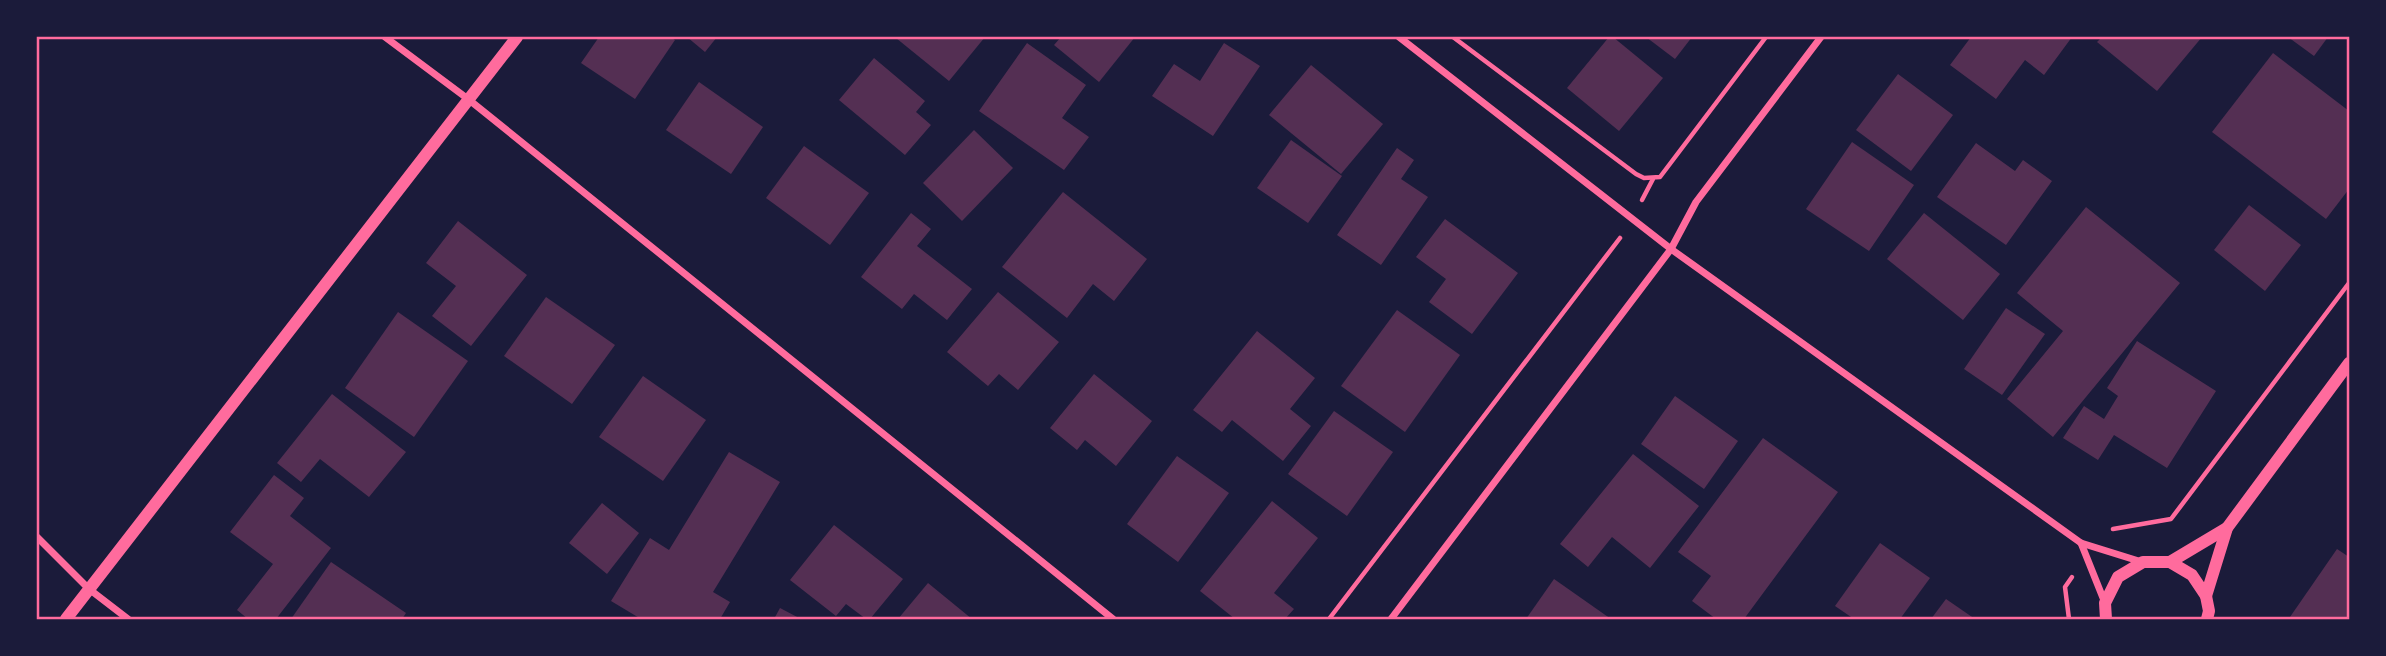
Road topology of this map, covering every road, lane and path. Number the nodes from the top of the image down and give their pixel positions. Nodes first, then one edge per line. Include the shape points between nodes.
1 (386, 37) edge
2 (517, 37) edge
3 (1399, 37) edge
4 (1452, 37) edge
5 (1766, 37) edge
6 (1821, 37) edge
7 (468, 99) junction
8 (1653, 179) junction
9 (1632, 220) junction
10 (1671, 249) junction
11 (2349, 283) edge
12 (2349, 363) edge
13 (2227, 528) junction
14 (37, 537) edge
15 (2081, 543) junction
16 (2095, 547) junction
17 (2087, 558) junction
18 (2143, 562) junction
19 (2169, 562) junction
20 (89, 589) junction
21 (2206, 596) junction
22 (2105, 603) junction
23 (2210, 617) edge
24 (66, 619) edge
25 (128, 619) edge
26 (1113, 619) edge
27 (1329, 619) edge
28 (1391, 619) edge
29 (2069, 619) edge
30 (2106, 619) edge

1 - 7 street
2 - 7 street
3 - 9 street
4 - 8 path via 1636,174
5 - 8 path via 1660,177
6 - 10 street via 1696,201
7 - 20 street
7 - 26 street
8 - 9 path
9 - 10 street
9 - 27 path
10 - 15 street
10 - 28 street
11 - 16 path via 2171,519 2109,529
12 - 13 street
13 - 19 street
13 - 21 street
14 - 20 street
15 - 16 street
15 - 17 street
16 - 18 street
17 - 22 street
17 - 29 path via 2065,587
18 - 19 street
18 - 22 street via 2118,577
19 - 21 street via 2192,575
20 - 24 street
20 - 25 street
21 - 23 street
22 - 30 street

